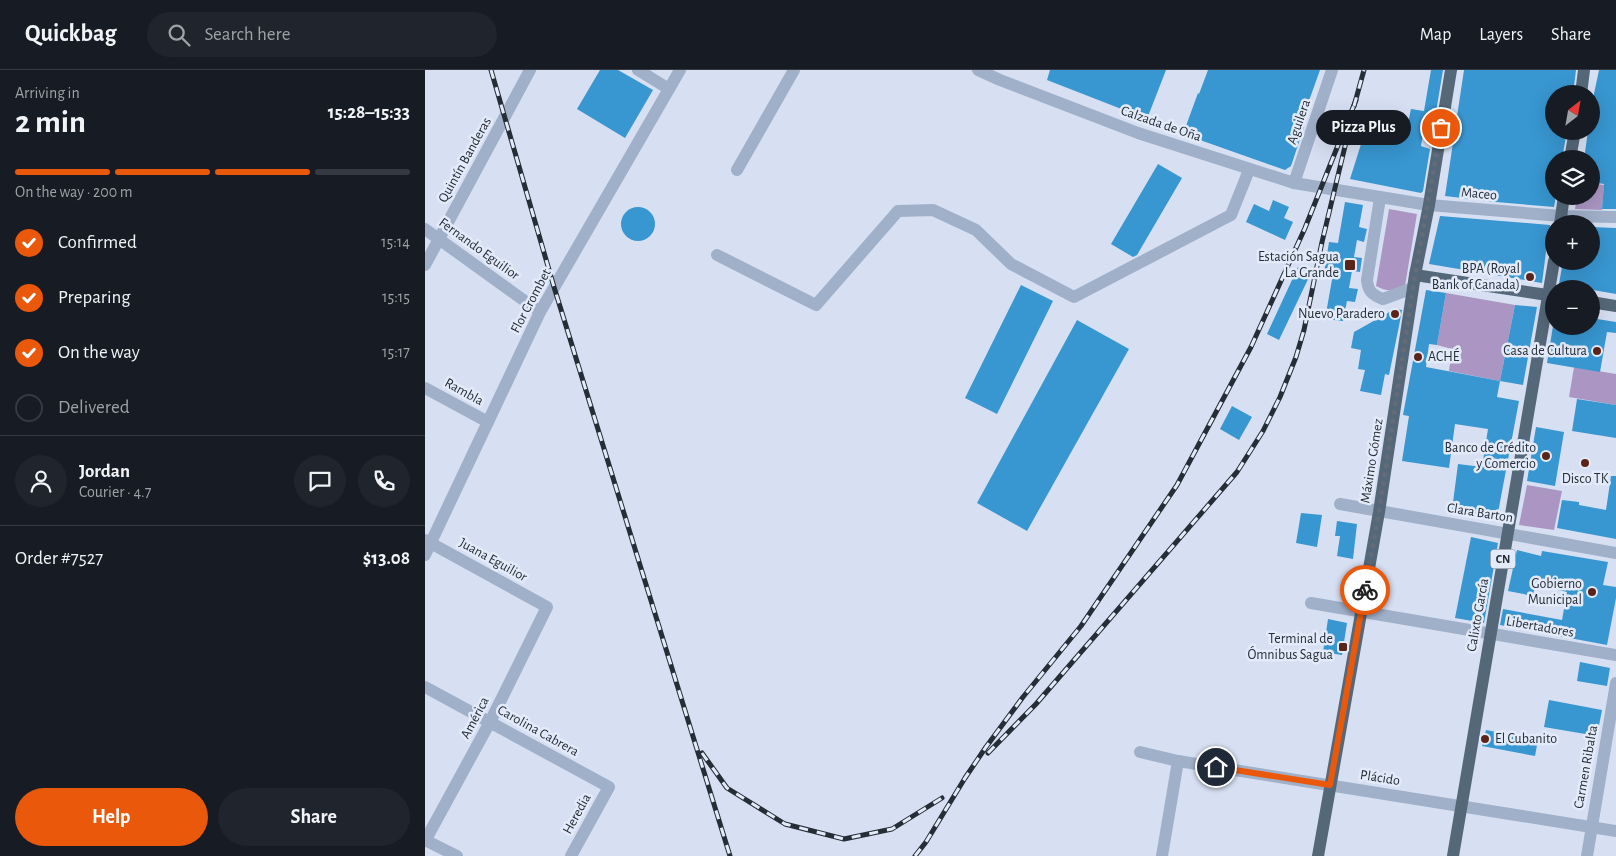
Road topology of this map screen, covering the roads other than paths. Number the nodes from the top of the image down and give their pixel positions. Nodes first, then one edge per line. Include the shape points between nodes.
1 (530, 70) edge
2 (638, 70) edge
3 (680, 70) edge
4 (794, 70) edge
5 (978, 70) edge
6 (1333, 70) edge
7 (1451, 70) edge
8 (1584, 70) edge
9 (1003, 75) edge
10 (1582, 85) edge
11 (669, 90) junction
12 (737, 170) dead end
13 (1249, 170) junction
14 (1294, 183) junction
15 (1339, 192) joint
16 (1381, 198) junction
17 (1429, 205) junction
18 (1545, 218) edge
19 (1616, 218) edge
20 (1600, 219) edge
21 (425, 229) edge
22 (439, 239) junction
23 (717, 255) dead end
24 (425, 265) edge
25 (1415, 275) junction
26 (1435, 278) junction
27 (1413, 288) junction
28 (1545, 295) edge
29 (1392, 297) junction
30 (1600, 303) edge
31 (1616, 306) edge
32 (1411, 307) junction
33 (541, 312) junction
34 (1545, 328) edge
35 (425, 388) edge
36 (488, 422) junction
37 (1340, 504) dead end
38 (1379, 512) junction
39 (1507, 533) junction
40 (428, 541) edge
41 (1616, 553) edge
42 (425, 555) edge
43 (1311, 603) dead end
44 (547, 607) joint
45 (1362, 611) junction
46 (1490, 633) junction
47 (1616, 655) edge
48 (1616, 683) edge
49 (425, 687) edge
50 (491, 722) junction
51 (1140, 752) dead end
52 (1177, 761) junction
53 (1330, 785) junction
54 (609, 787) joint
55 (1461, 806) junction
56 (1591, 827) junction
57 (1616, 831) edge
58 (425, 840) edge
59 (457, 856) edge
60 (571, 856) edge
61 (1161, 856) edge
62 (1318, 856) edge
63 (1453, 856) edge
64 (1587, 856) edge

1 - 22 street, Quintín Banderas
2 - 11 street
3 - 11 street, Flor Crombet
4 - 12 street
5 - 9 street, Calzada de Oña
6 - 14 street, Aguilera
7 - 17 main road, Máximo Gómez
8 - 10 main road
9 - 13 street, Calzada de Oña via 1137,133
11 - 33 street, Flor Crombet
13 - 14 street, Calzada de Oña
13 - 23 street via 1231,215 1074,297 1011,264 976,230 933,210 898,211 817,305
14 - 15 street, Calzada de Oña
15 - 16 street, Maceo
16 - 17 street, Maceo
16 - 29 street via 1367,280 1368,289 1375,296 1383,299
17 - 18 street, Maceo
17 - 25 main road, Máximo Gómez
19 - 20 street, Maceo
21 - 22 street, Fernando Eguilior
22 - 24 street, Quintín Banderas
22 - 33 street, Fernando Eguilior
25 - 26 main road
25 - 27 main road, Máximo Gómez
26 - 27 main road
26 - 28 main road
27 - 29 street
27 - 32 main road, Máximo Gómez
29 - 32 street via 1405,300
30 - 31 main road
32 - 38 main road, Máximo Gómez
33 - 36 street, Flor Crombet
34 - 39 main road, Calixto García / CN
35 - 36 street, Rambla
36 - 40 street, Flor Crombet
37 - 38 street, Clara Barton
38 - 39 street, Clara Barton
38 - 45 main road, Máximo Gómez
39 - 41 street, Clara Barton
39 - 46 main road, Calixto García / CN
40 - 42 street, Flor Crombet
40 - 44 street, Juana Eguilior
43 - 45 street, Libertadores
44 - 50 street, América
45 - 46 street, Libertadores
45 - 53 main road, Máximo Gómez
46 - 47 street, Libertadores
46 - 55 main road, Calixto García / CN
48 - 56 street, Carmen Ribalta
49 - 50 street, Carolina Cabrera
50 - 54 street, Carolina Cabrera
50 - 58 street, América
51 - 52 street, Plácido
52 - 53 street, Plácido
52 - 61 street
53 - 55 street, Plácido
53 - 62 main road, Máximo Gómez
54 - 60 street, Heredia
55 - 56 street, Plácido
55 - 63 main road, Calixto García / CN
56 - 57 street, Plácido
56 - 64 street, Carmen Ribalta
58 - 59 street

